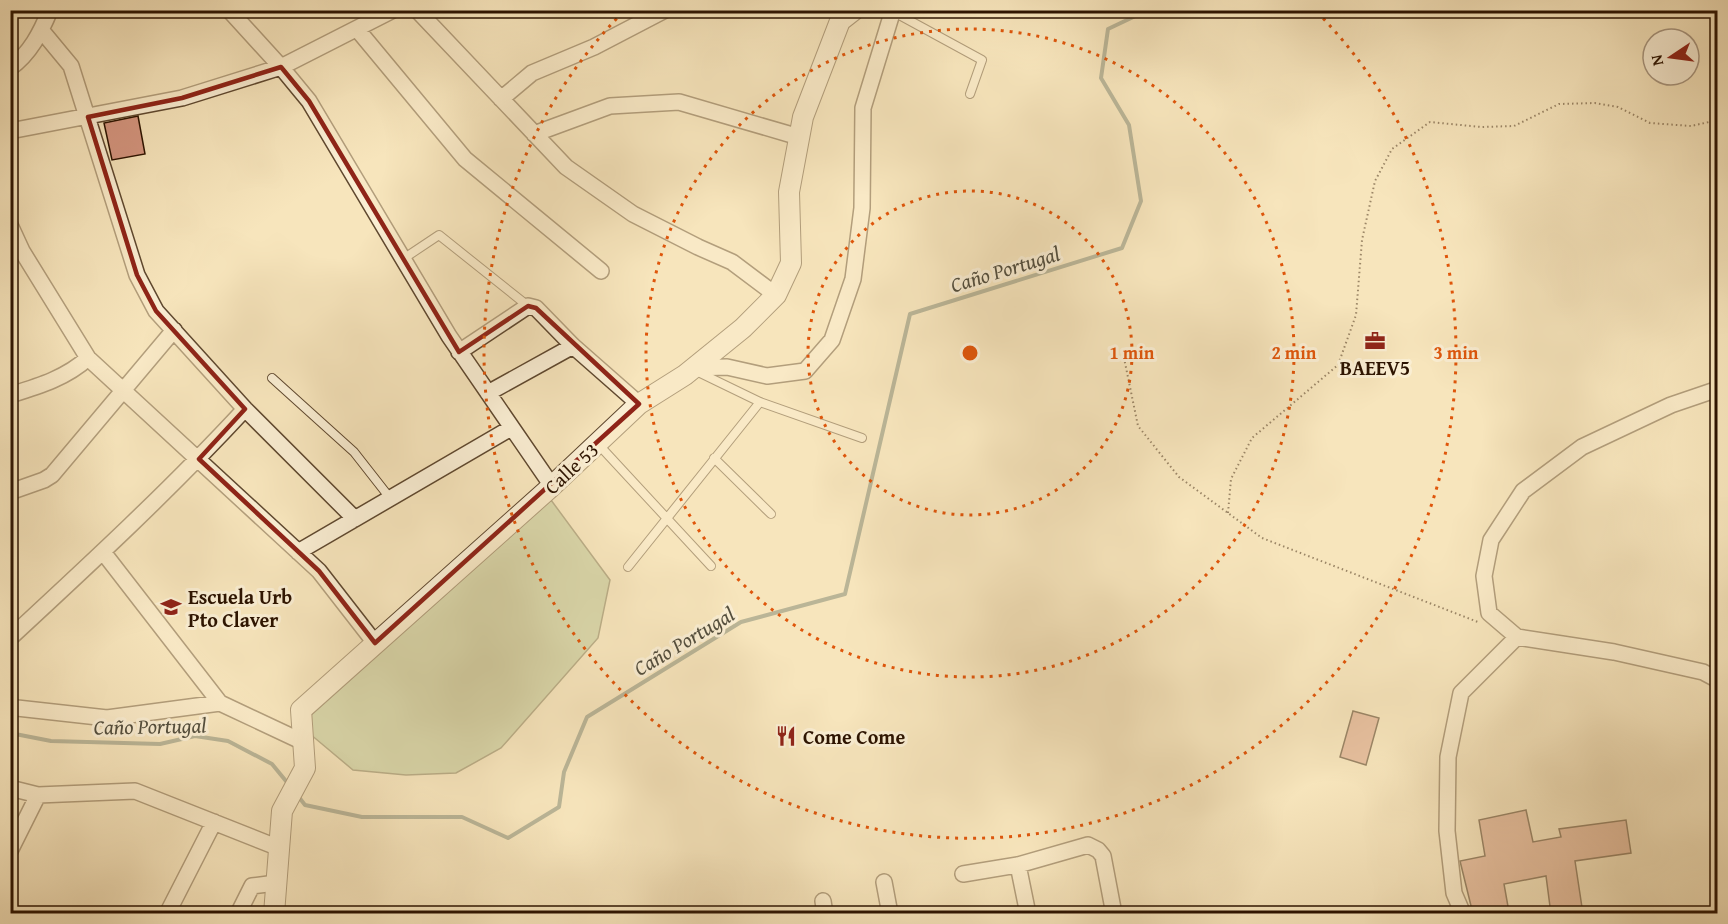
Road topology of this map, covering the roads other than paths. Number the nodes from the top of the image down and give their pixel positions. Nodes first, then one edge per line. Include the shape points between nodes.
1 (50, 10) edge
2 (229, 10) edge
3 (393, 10) edge
4 (417, 10) edge
5 (665, 10) edge
6 (893, 11) edge
7 (842, 14) edge
8 (357, 29) junction
9 (42, 30) junction
10 (281, 67) junction
11 (10, 68) edge
12 (970, 94) dead end
13 (501, 99) junction
14 (88, 117) junction
15 (10, 131) edge
16 (534, 134) junction
17 (799, 137) junction
18 (10, 225) edge
19 (16, 254) edge
20 (403, 259) junction
21 (601, 271) dead end
22 (776, 295) junction
23 (528, 306) junction
24 (174, 330) junction
25 (573, 346) junction
26 (459, 352) junction
27 (88, 358) junction
28 (693, 369) junction
29 (272, 378) dead end
30 (123, 389) junction
31 (1718, 389) edge
32 (488, 393) junction
33 (10, 395) edge
34 (760, 402) junction
35 (639, 404) junction
36 (245, 410) junction
37 (511, 428) junction
38 (862, 438) dead end
39 (597, 443) junction
40 (714, 458) junction
41 (199, 459) junction
42 (552, 486) junction
43 (10, 492) edge
44 (390, 498) junction
45 (771, 514) dead end
46 (355, 519) junction
47 (666, 519) junction
48 (103, 552) junction
49 (298, 552) junction
50 (711, 566) dead end
51 (628, 567) dead end
52 (1518, 637) junction
53 (10, 638) edge
54 (375, 643) junction
55 (1718, 680) edge
56 (220, 703) junction
57 (10, 705) edge
58 (303, 742) junction
59 (10, 788) edge
60 (38, 795) junction
61 (214, 822) junction
62 (279, 848) junction
63 (10, 851) edge
64 (1018, 865) junction
65 (963, 874) dead end
66 (884, 882) dead end
67 (276, 883) junction
68 (167, 914) edge
69 (238, 914) edge
70 (274, 914) edge
71 (890, 914) edge
72 (1028, 914) edge
73 (1113, 914) edge
74 (1463, 914) edge

1 - 9 street
2 - 10 street
3 - 8 street
4 - 13 street
5 - 13 street via 594,47 532,73
6 - 12 lane via 982,60
6 - 28 street via 863,108 862,208 853,279 832,340 805,371 767,376 726,367
7 - 17 street, Calle 53
8 - 10 street
8 - 21 street via 465,159
9 - 11 street via 20,61
9 - 14 street via 71,66
10 - 14 street via 182,98
10 - 20 street via 309,101
13 - 16 street
14 - 15 street
14 - 24 street via 137,274 156,311
16 - 17 street via 610,106 679,102
16 - 22 street via 566,167 633,214 732,262
17 - 22 street, Calle 53 via 789,192 791,263
18 - 19 street
19 - 27 street
20 - 23 lane via 439,235
20 - 26 street
22 - 28 street, Calle 53
23 - 25 street via 536,308
23 - 26 street
24 - 30 street
24 - 36 street
25 - 32 street
25 - 35 street
26 - 32 street
27 - 30 street
27 - 33 street via 76,370
28 - 34 lane
28 - 35 street, Calle 53
29 - 44 lane via 354,452
30 - 41 street
30 - 43 street via 52,475
31 - 52 street via 1671,405 1582,447 1523,491 1491,540 1484,576 1489,613
32 - 37 street
34 - 38 lane
34 - 40 lane
35 - 39 street, Calle 53
36 - 41 street
36 - 46 street
37 - 42 street
37 - 44 street
39 - 42 street, Calle 53
39 - 47 lane
40 - 45 lane
40 - 47 lane
41 - 48 street
41 - 49 street
42 - 54 street, Calle 53
44 - 46 street
46 - 49 street
47 - 50 lane
47 - 51 lane
48 - 53 street
48 - 56 street
49 - 54 street via 319,571
52 - 55 street via 1614,652 1703,672
52 - 74 street via 1461,693 1448,757 1447,831 1454,893
54 - 58 street, Calle 53 via 301,711
56 - 57 street via 107,718
56 - 58 street
58 - 62 street, Calle 53 via 305,768 282,811
59 - 60 street
60 - 61 street via 135,791
60 - 63 street
61 - 62 street
61 - 68 street
62 - 67 street, Calle 53
64 - 65 street
64 - 72 street
64 - 73 street via 1088,845 1098,849 1103,856
66 - 71 street
67 - 69 street via 252,886
67 - 70 street, Calle 53

